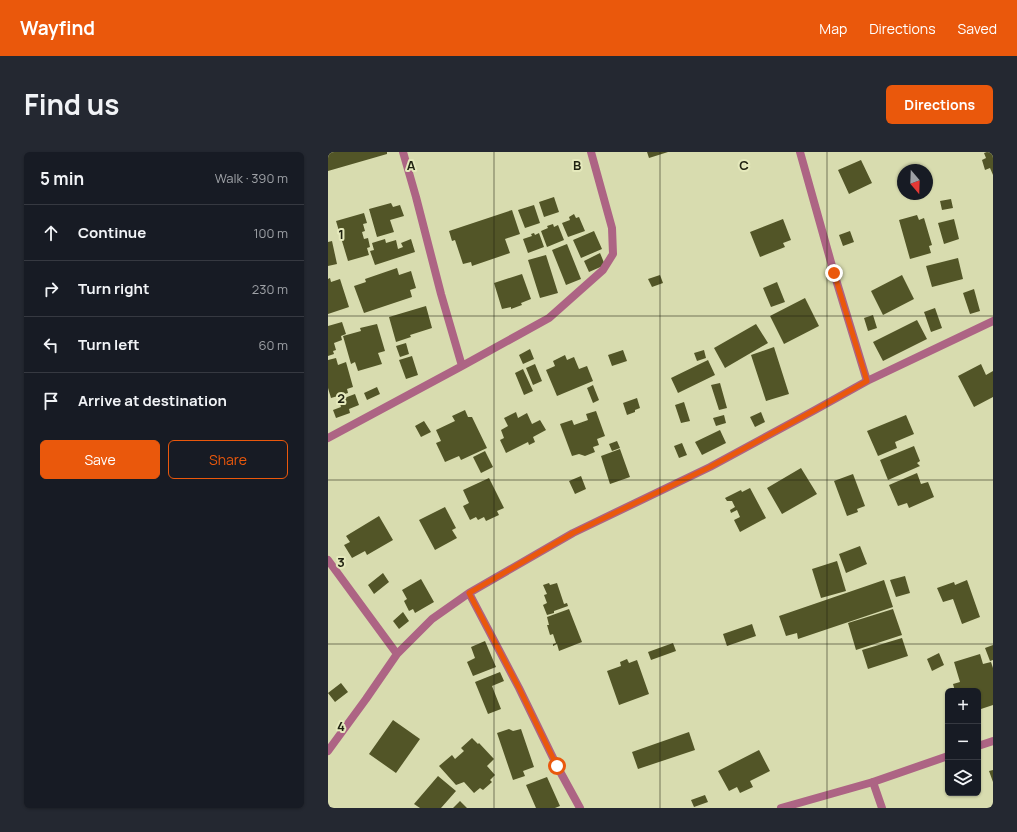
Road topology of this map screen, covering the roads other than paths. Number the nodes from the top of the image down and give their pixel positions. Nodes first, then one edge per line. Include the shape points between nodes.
1 (403, 152) edge
2 (591, 152) edge
3 (800, 152) edge
4 (993, 321) edge
5 (462, 366) junction
6 (867, 381) junction
7 (328, 438) edge
8 (328, 560) edge
9 (469, 593) junction
10 (397, 654) junction
11 (993, 741) edge
12 (981, 745) edge
13 (328, 751) edge
14 (945, 757) edge
15 (872, 782) junction
16 (580, 808) edge
17 (781, 808) edge
18 (882, 808) edge

1 - 5 street
2 - 5 street via 612,228 613,254 603,270 549,318
3 - 6 street
4 - 6 street
5 - 7 street
6 - 9 street via 710,467 573,533
8 - 10 street
9 - 10 street via 432,619
9 - 16 street
10 - 13 street
11 - 12 street
14 - 15 street
15 - 17 street
15 - 18 street

